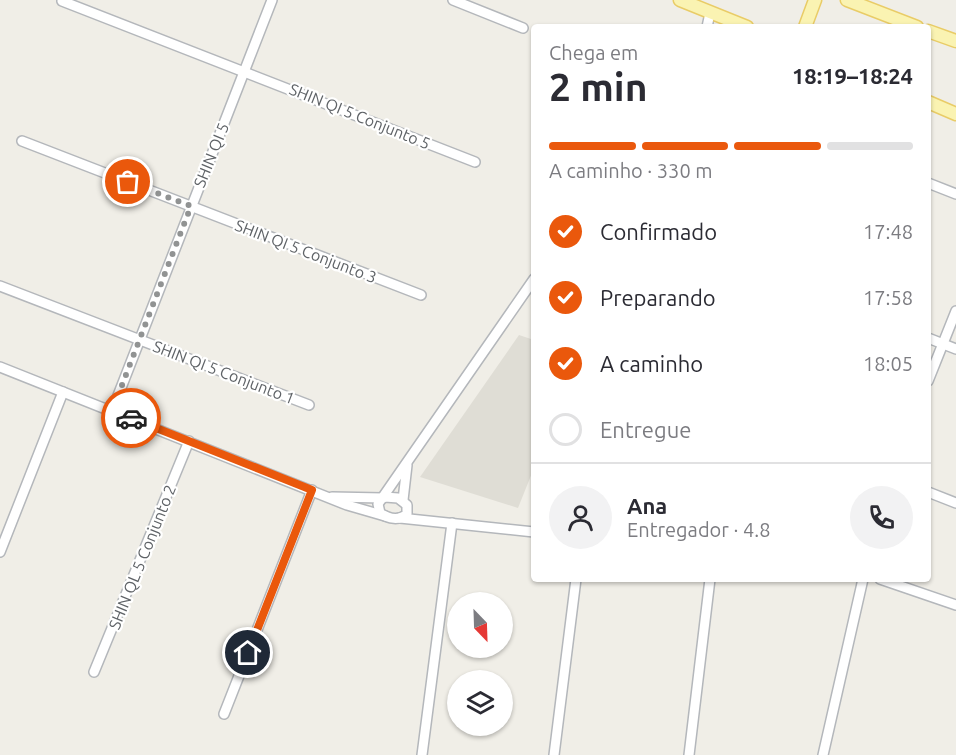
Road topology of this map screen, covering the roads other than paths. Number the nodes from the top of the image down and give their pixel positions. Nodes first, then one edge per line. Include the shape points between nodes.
1 (272, 0) edge
2 (453, 0) edge
3 (680, 0) edge
4 (814, 0) edge
5 (847, 0) edge
6 (62, 1) edge
7 (715, 15) junction
8 (710, 24) edge
9 (739, 24) edge
10 (806, 24) edge
11 (909, 24) edge
12 (524, 28) dead end
13 (931, 32) edge
14 (956, 41) edge
15 (245, 70) junction
16 (931, 103) edge
17 (956, 114) edge
18 (22, 141) dead end
19 (474, 162) dead end
20 (931, 184) edge
21 (956, 194) edge
22 (191, 206) junction
23 (531, 283) edge
24 (0, 286) edge
25 (421, 295) dead end
26 (956, 311) edge
27 (139, 339) junction
28 (931, 339) edge
29 (942, 344) junction
30 (956, 349) edge
31 (0, 367) edge
32 (931, 373) edge
33 (63, 392) junction
34 (309, 405) dead end
35 (112, 411) junction
36 (189, 441) junction
37 (407, 465) junction
38 (312, 490) junction
39 (931, 493) edge
40 (330, 497) junction
41 (384, 498) junction
42 (403, 500) junction
43 (956, 503) edge
44 (409, 509) junction
45 (384, 516) junction
46 (400, 518) junction
47 (440, 521) junction
48 (452, 523) junction
49 (531, 532) edge
50 (0, 552) edge
51 (576, 582) edge
52 (710, 582) edge
53 (861, 582) edge
54 (889, 582) edge
55 (956, 604) edge
56 (94, 672) dead end
57 (224, 714) dead end
58 (422, 755) edge
59 (554, 755) edge
60 (689, 755) edge
61 (823, 755) edge

1 - 15 street, SHIN QI 5
2 - 12 street
3 - 7 main road
4 - 10 main road
5 - 11 main road
6 - 15 street, SHIN QI 5 Conjunto 5
7 - 8 street
7 - 9 main road
13 - 14 main road
15 - 19 street, SHIN QI 5 Conjunto 5
15 - 22 street, SHIN QI 5
16 - 17 main road
18 - 22 street, SHIN QI 5 Conjunto 3
20 - 21 street
22 - 25 street, SHIN QI 5 Conjunto 3
22 - 27 street, SHIN QI 5
23 - 37 street
24 - 27 street, SHIN QI 5 Conjunto 1
26 - 29 street
27 - 34 street, SHIN QI 5 Conjunto 1
27 - 35 street, SHIN QI 5
28 - 29 street
29 - 30 street
29 - 32 street
31 - 33 street
33 - 35 street
33 - 50 street
35 - 36 street
36 - 38 street
36 - 56 street, SHIN QL 5 Conjunto 2
37 - 41 street
37 - 42 street
38 - 40 street
38 - 57 street
39 - 43 street
40 - 41 street
40 - 45 street
41 - 42 street
41 - 45 street via 378,509
42 - 44 street
44 - 46 street
44 - 47 street
45 - 46 street
46 - 47 street
47 - 48 street
48 - 49 street
48 - 58 street
51 - 59 street
52 - 60 street
53 - 61 street
54 - 55 street

